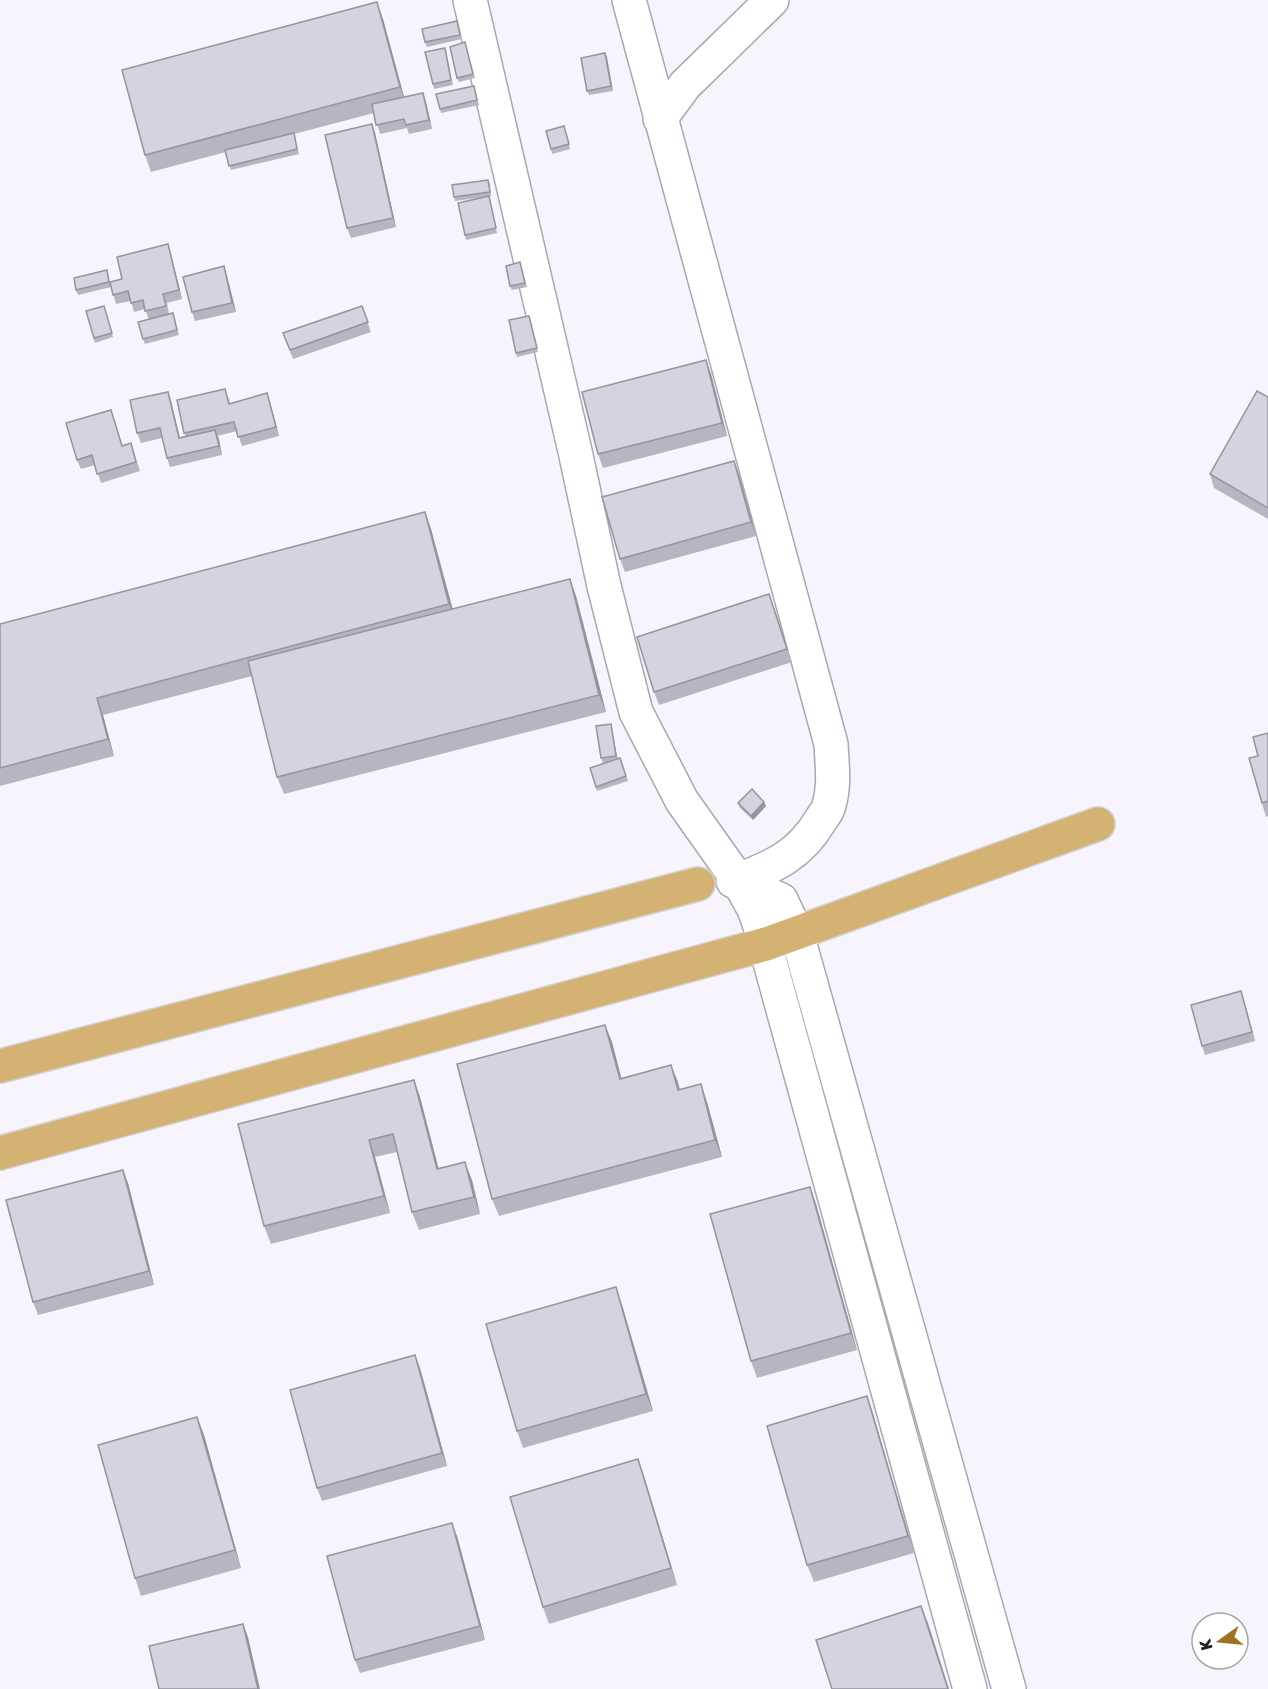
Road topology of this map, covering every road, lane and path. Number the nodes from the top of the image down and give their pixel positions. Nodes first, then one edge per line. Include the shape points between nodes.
1 (470, 0) edge
2 (629, 0) edge
3 (772, 0) edge
4 (660, 119) junction
5 (1098, 824) dead end
6 (738, 880) junction
7 (698, 884) joint
8 (797, 934) junction
9 (766, 944) junction
10 (0, 1066) edge
11 (0, 1153) edge
12 (970, 1689) edge
13 (1009, 1689) edge

1 - 6 street via 636,712 682,801
2 - 4 street
3 - 4 street via 685,85
4 - 6 street via 831,744 833,779 829,807 815,830 796,852 774,866
5 - 8 main road
6 - 7 street
6 - 8 street via 781,900
6 - 9 street via 754,909
7 - 10 main road
8 - 9 main road
8 - 13 street
9 - 11 main road
9 - 12 street

